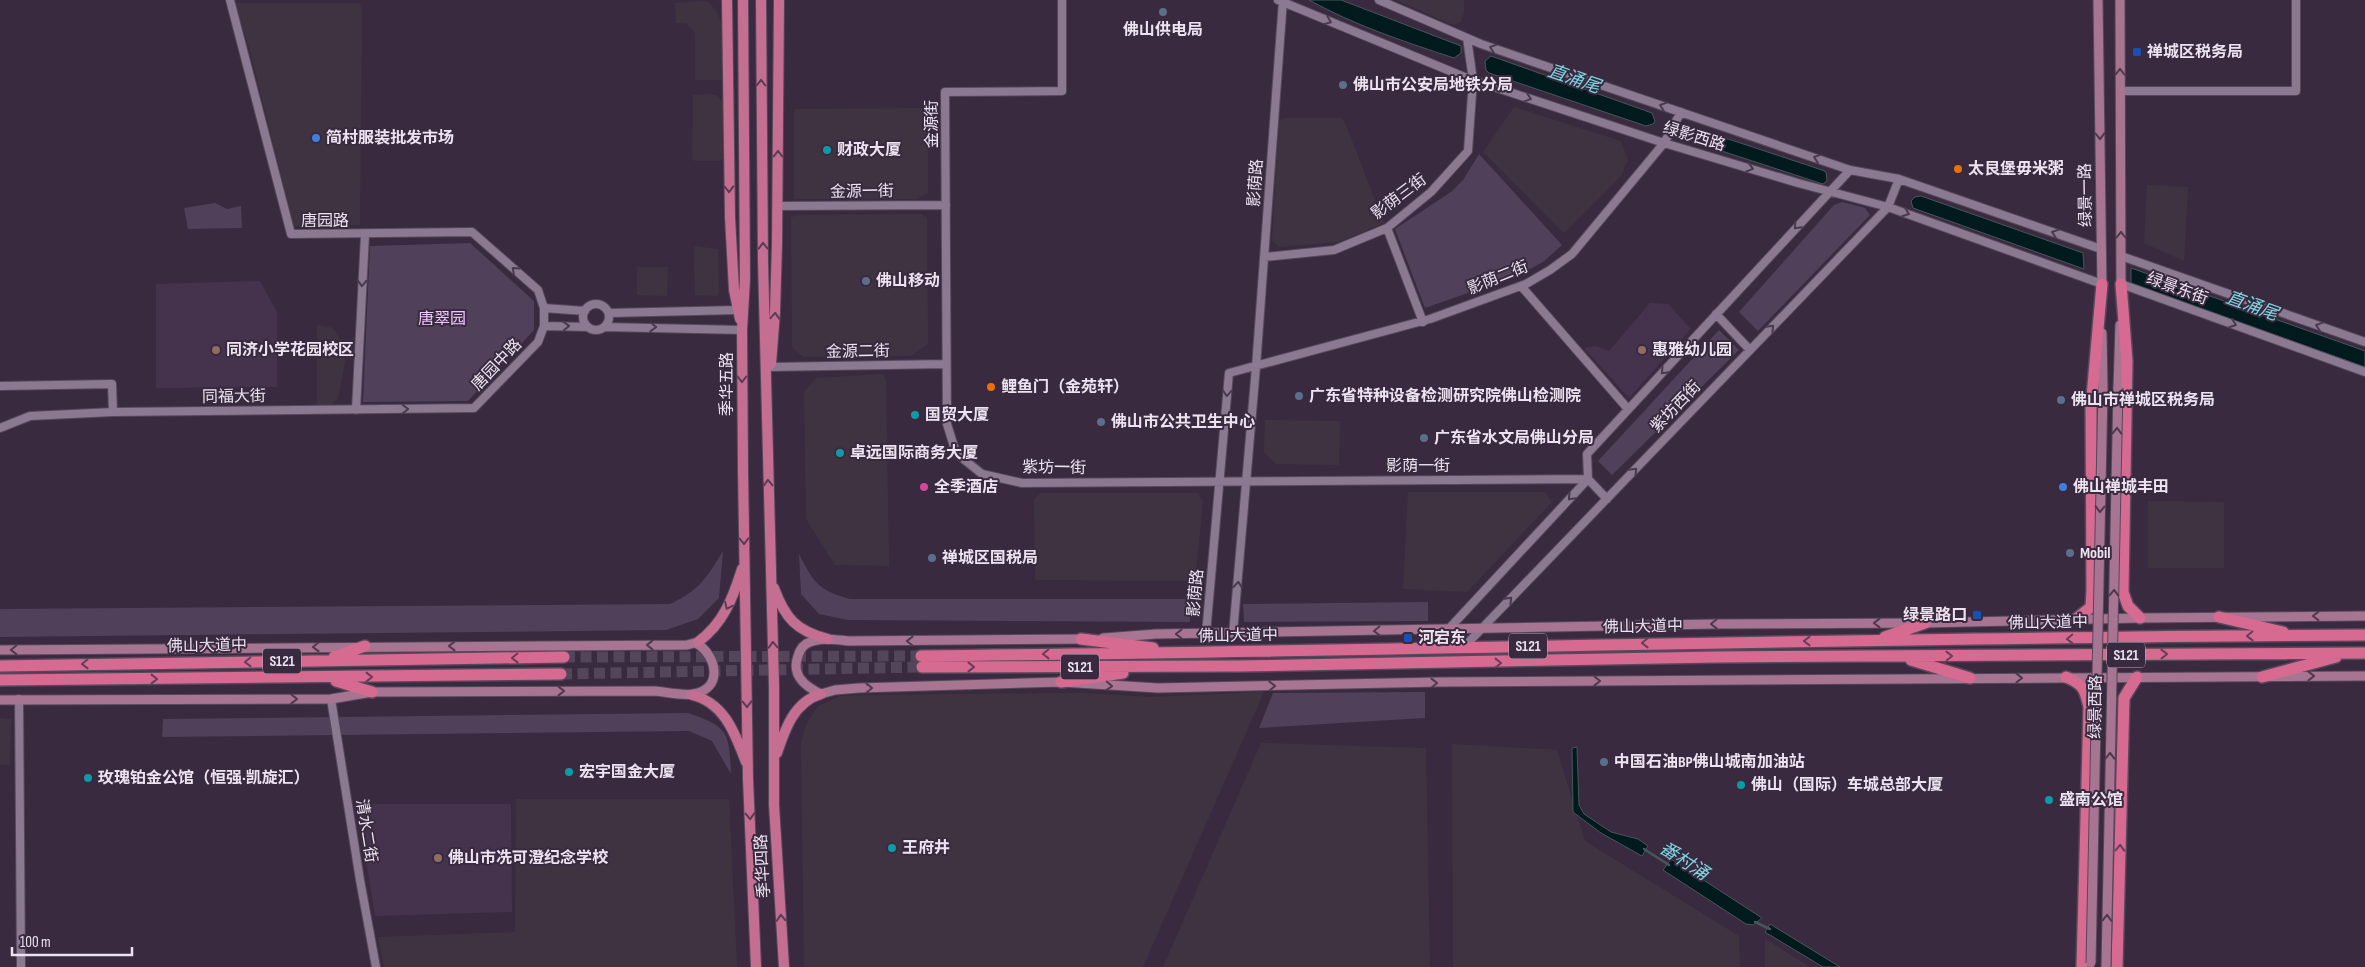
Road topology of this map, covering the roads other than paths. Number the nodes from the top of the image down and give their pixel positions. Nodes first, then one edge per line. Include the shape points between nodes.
1 (230, 0) edge
2 (727, 0) edge
3 (744, 0) edge
4 (761, 0) edge
5 (779, 0) edge
6 (1062, 0) edge
7 (1379, 0) edge
8 (2098, 0) edge
9 (2120, 0) edge
10 (2296, 0) edge
11 (1281, 1) edge
12 (1467, 38) junction
13 (1473, 80) junction
14 (2120, 91) junction
15 (1681, 112) junction
16 (1664, 143) junction
17 (1850, 170) junction
18 (1899, 180) junction
19 (1830, 190) junction
20 (946, 205) junction
21 (778, 206) junction
22 (1888, 207) junction
23 (1387, 228) junction
24 (365, 234) junction
25 (2101, 249) junction
26 (2121, 256) junction
27 (1264, 258) junction
28 (2102, 284) junction
29 (2121, 284) junction
30 (1520, 286) junction
31 (544, 308) junction
32 (738, 310) junction
33 (585, 311) junction
34 (609, 313) junction
35 (1716, 314) junction
36 (1423, 322) junction
37 (544, 326) junction
38 (588, 327) junction
39 (604, 327) junction
40 (742, 330) junction
41 (2365, 342) edge
42 (1750, 350) junction
43 (945, 364) junction
44 (770, 367) junction
45 (1256, 367) junction
46 (2365, 372) edge
47 (0, 386) edge
48 (2103, 390) joint
49 (766, 400) junction
50 (1628, 409) junction
51 (356, 410) junction
52 (113, 412) junction
53 (0, 428) edge
54 (1588, 479) junction
55 (1220, 481) junction
56 (1247, 481) junction
57 (1607, 499) junction
58 (744, 561) junction
59 (772, 580) junction
60 (2365, 616) edge
61 (2219, 617) junction
62 (2140, 618) junction
63 (2076, 619) junction
64 (1925, 623) junction
65 (1448, 630) junction
66 (1481, 630) junction
67 (1206, 634) junction
68 (1233, 634) junction
69 (2365, 635) edge
70 (2299, 636) junction
71 (828, 639) junction
72 (1081, 640) junction
73 (1874, 641) junction
74 (697, 643) junction
75 (365, 646) junction
76 (1431, 648) junction
77 (1463, 648) junction
78 (0, 650) edge
79 (2365, 652) edge
80 (1182, 653) junction
81 (2353, 653) junction
82 (564, 657) tunnel mouth
83 (1900, 657) junction
84 (324, 661) junction
85 (0, 666) edge
86 (1180, 666) junction
87 (562, 674) tunnel mouth
88 (2365, 676) edge
89 (325, 677) junction
90 (2137, 677) junction
91 (2262, 677) junction
92 (1970, 678) junction
93 (2066, 678) junction
94 (0, 680) edge
95 (1061, 682) junction
96 (372, 692) junction
97 (820, 694) junction
98 (692, 695) junction
99 (19, 699) junction
100 (331, 699) junction
101 (0, 700) edge
102 (774, 764) junction
103 (748, 767) junction
104 (2088, 966) edge
105 (21, 967) edge
106 (376, 967) edge
107 (756, 967) edge
108 (784, 967) edge
109 (2106, 967) edge
110 (2117, 967) edge

1 - 24 street, 唐园路 via 291,234
2 -> 32 main road via 730,217
3 - 40 main road, 季华五路 via 746,278
49 -> 4 main road
21 -> 5 main road
6 - 20 street, 金源街 via 1062,91 945,92
7 - 12 street, 绿影西路
8 -> 25 main road, 绿景一路
14 -> 9 main road
10 - 14 street via 2296,91
11 -> 13 street, 绿影西路
11 - 27 street, 影荫路
12 - 13 street, 影荫三街
15 -> 12 street, 绿影西路
13 -> 16 street, 绿影西路
13 - 23 street, 影荫三街 via 1468,151 1431,192
26 -> 14 main road
15 - 16 street, 影荫二街
17 -> 15 street, 绿影西路
16 -> 19 street, 绿影西路
16 - 30 street, 影荫二街 via 1572,254
17 - 18 street, 绿影西路
17 - 19 street, 紫坊西街
18 - 22 street, 紫坊西街
25 -> 18 street, 绿影西路
19 - 22 street, 绿影西路
19 -> 35 street, 紫坊西街
20 - 21 street, 金源一街
20 - 43 street, 金源街
44 -> 21 main road
22 -> 28 street, 绿影西路
42 -> 22 street, 紫坊西街
23 - 27 street, 影荫三街 via 1334,250
23 - 36 street
31 -> 24 street via 538,290 472,232
24 -> 51 street, 唐园路
25 - 28 main road, 绿景一路
26 - 29 main road
41 -> 26 street, 绿景东街
27 - 45 street, 影荫路
28 - 48 main road, 绿景一路
28 - 63 highway via 2091,408 2092,590 2090,607
29 -> 46 street, 绿景东街
29 - 62 highway via 2127,361 2123,592 2128,606
109 -> 29 main road, 绿景西路, bridge
30 - 36 street, 影荫二街
30 - 50 street
31 - 33 street
31 - 37 street
32 - 34 street
32 - 40 main road
33 - 34 street via 598,304
33 - 38 street via 584,320
34 - 39 street
35 - 42 street
35 -> 50 street, 紫坊西街
36 - 45 street, 影荫二街
37 -> 38 street
51 -> 37 street, 唐园中路 via 474,408 538,342
38 - 39 street via 596,330
39 -> 40 street
40 -> 58 main road, 季华五路
57 -> 42 street, 紫坊西街
43 - 44 street, 金源二街
43 - 55 street, 紫坊一街 via 947,424 956,453 982,474 1022,483
44 - 49 main road
45 -> 55 street, 影荫路 via 1229,373
45 - 56 street, 影荫路
47 - 52 street via 112,384
48 -> 104 main road, 绿景西路, bridge
59 -> 49 main road
50 - 54 street, 紫坊西街 via 1587,454
51 - 52 street, 同福大街
52 - 53 street, 同福大街 via 30,416
54 - 56 street, 影荫一街
54 - 57 street
54 -> 65 street
55 - 56 street, 紫坊一街
55 - 67 street, 影荫路
68 -> 56 street, 影荫路
66 -> 57 street, 紫坊西街
58 -> 74 main road via 729,606 719,623
58 -> 103 main road, 季华五路
59 - 71 main road via 785,614 810,634
102 -> 59 main road
60 -> 61 main road, 佛山大道中
61 - 62 main road, 佛山大道中
61 - 70 highway
62 - 63 main road, 佛山大道中
63 - 64 main road, 佛山大道中
64 -> 66 main road, 佛山大道中
64 - 73 highway
65 - 66 main road, 佛山大道中
65 -> 68 main road, 佛山大道中
65 - 76 street
66 - 77 street, 紫坊西街
67 - 68 main road, 佛山大道中
67 -> 72 main road, 佛山大道中
69 - 70 highway, 佛山大道中 / S121
70 -> 73 highway, 佛山大道中 / S121
72 -> 71 main road, 佛山大道中
71 - 97 main road, 佛山大道中 via 802,646 796,663 801,681
72 - 80 highway via 1119,642
73 -> 77 highway, 佛山大道中 / S121
74 -> 75 main road
74 - 98 main road via 712,661 714,677 708,688
75 -> 78 main road
75 - 84 highway
76 - 77 highway, 佛山大道中 / S121
76 - 80 highway, 佛山大道中 / S121
79 - 81 highway, 佛山大道中 / S121
80 -> 86 highway, 佛山大道中 / S121 via 922,662
83 -> 81 highway, 佛山大道中 / S121
81 - 91 highway
82 -> 84 highway, 佛山大道中 / S121
86 -> 83 highway, 佛山大道中 / S121
83 - 92 highway
84 -> 85 highway, 佛山大道中 / S121
86 - 95 highway
89 -> 87 highway, 佛山大道中 / S121
91 -> 88 main road
94 -> 89 highway, 佛山大道中 / S121
89 - 96 highway
90 - 91 main road
90 - 93 main road
110 -> 90 highway via 2124,698
92 -> 93 main road
95 -> 92 main road via 1158,688
93 - 104 highway via 2079,682 2086,692 2089,707
97 -> 95 main road via 859,688
96 -> 98 main road via 655,691
96 - 100 main road
97 - 102 main road via 792,715
98 - 103 main road via 716,706 726,717
99 -> 100 main road
99 - 101 main road
99 - 105 street
100 - 106 street, 清水二街
108 -> 102 main road, 季华四路
103 -> 107 main road, 季华四路

